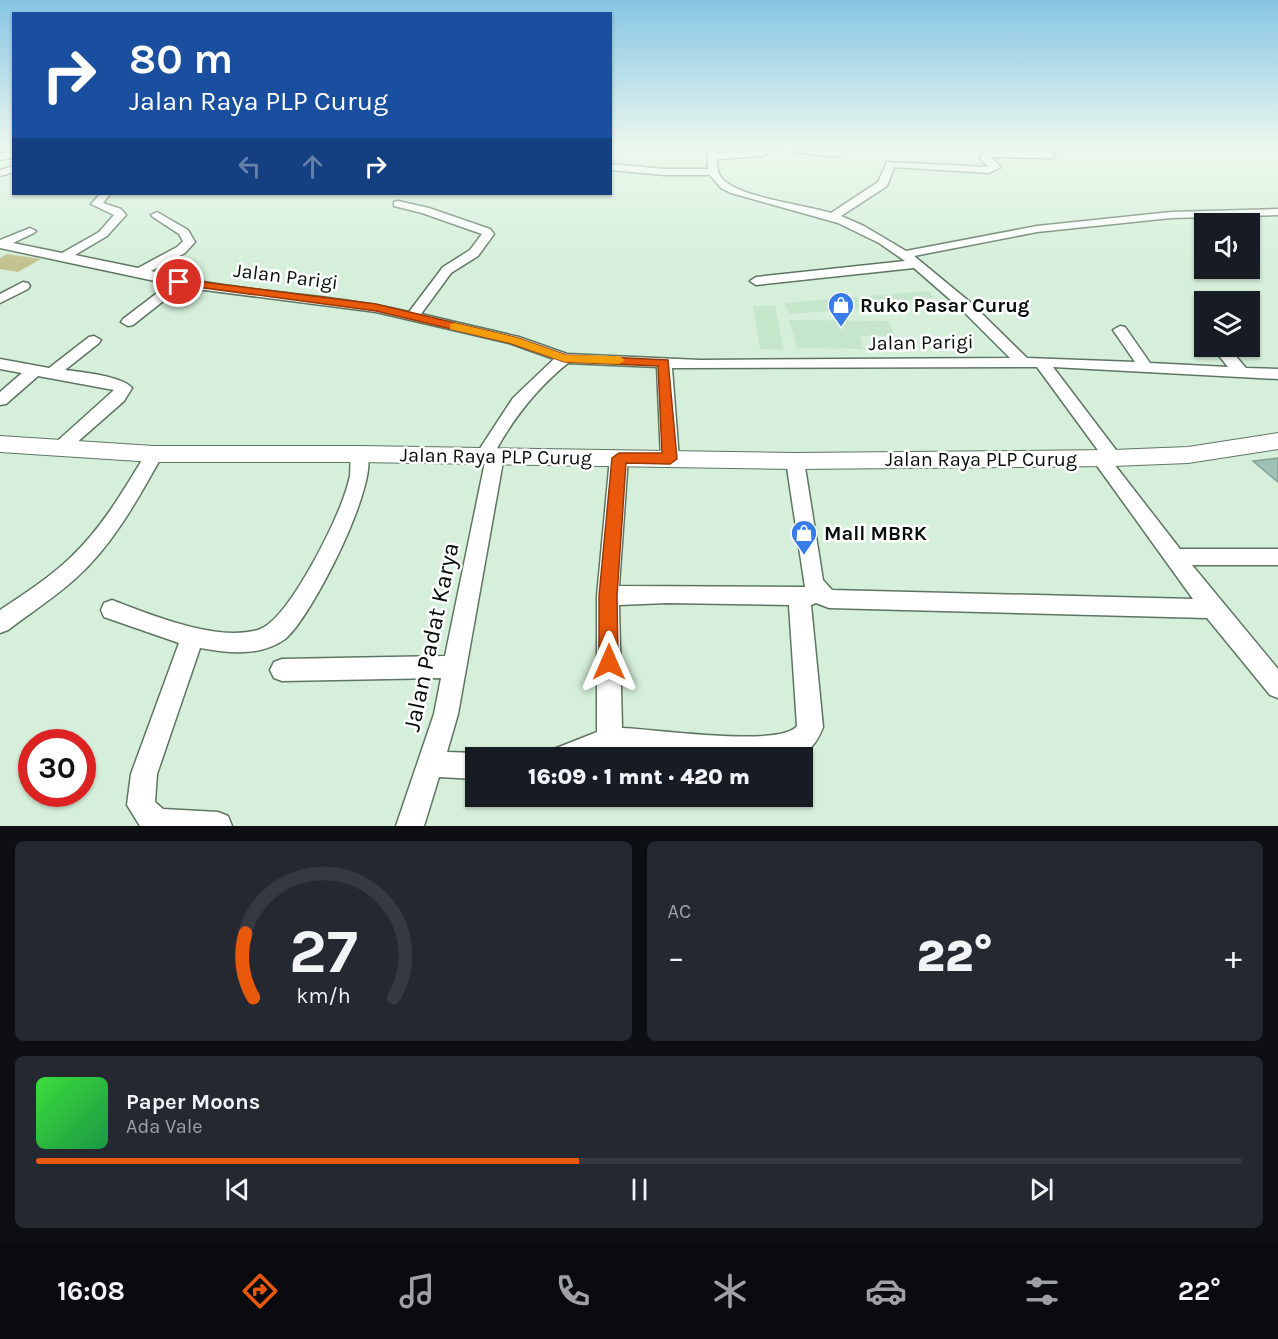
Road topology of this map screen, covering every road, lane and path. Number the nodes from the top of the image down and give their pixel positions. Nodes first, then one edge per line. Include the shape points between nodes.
1 (730, 188) edge
2 (878, 188) edge
3 (104, 195) edge
4 (398, 204) dead end
5 (1278, 212) edge
6 (157, 215) dead end
7 (832, 217) junction
8 (30, 231) dead end
9 (1, 244) edge
10 (902, 255) junction
11 (65, 256) junction
12 (916, 264) junction
13 (140, 272) junction
14 (756, 281) dead end
15 (179, 282) junction
16 (23, 286) dead end
17 (0, 299) edge
18 (412, 316) junction
19 (128, 322) dead end
20 (1120, 330) dead end
21 (94, 340) dead end
22 (1228, 357) edge
23 (565, 358) junction
24 (1023, 362) junction
25 (1041, 362) junction
26 (664, 363) junction
27 (0, 364) edge
28 (1145, 366) junction
29 (33, 372) junction
30 (1241, 372) junction
31 (52, 373) junction
32 (1276, 375) edge
33 (0, 400) edge
34 (0, 444) edge
35 (1275, 445) edge
36 (60, 448) junction
37 (154, 454) junction
38 (360, 454) junction
39 (490, 456) junction
40 (619, 458) junction
41 (1107, 458) junction
42 (670, 459) junction
43 (795, 461) junction
44 (1175, 557) junction
45 (1276, 557) dead end
46 (608, 596) junction
47 (811, 596) junction
48 (1213, 609) junction
49 (112, 610) dead end
50 (0, 623) edge
51 (193, 636) junction
52 (455, 667) junction
53 (282, 670) dead end
54 (1278, 687) edge
55 (610, 742) junction
56 (595, 747) edge
57 (430, 764) junction
58 (465, 766) edge
59 (218, 826) edge
60 (410, 826) edge

1 - 7 street
2 - 7 street
3 - 11 street via 96,204 120,215 103,234
4 - 18 street via 488,234 474,253 447,270
5 - 10 street via 1171,215 1038,229
6 - 13 street via 184,232 189,242
7 - 10 street via 861,229
8 - 9 street
9 - 11 street, Jalan Parigi
10 - 12 street
11 - 13 street, Jalan Parigi
12 - 14 street
12 - 24 street
13 - 15 street, Jalan Parigi
15 - 18 street, Jalan Parigi via 352,304
15 - 19 street
16 - 17 street
18 - 23 street, Jalan Parigi via 514,340
20 - 28 street
21 - 31 street
22 - 30 street
23 - 26 street, Jalan Parigi
23 - 39 street via 514,406 500,426
24 - 25 street, Jalan Parigi
24 - 26 street, Jalan Parigi
25 - 28 street, Jalan Parigi
25 - 41 street
26 - 42 street
27 - 29 street
28 - 30 street, Jalan Parigi
29 - 31 street
29 - 33 street
30 - 32 street, Jalan Parigi
31 - 36 street via 124,388
34 - 36 main road, Jalan Raya PLP Curug
35 - 41 main road, Jalan Raya PLP Curug via 1188,455
36 - 37 main road, Jalan Raya PLP Curug
37 - 38 main road, Jalan Raya PLP Curug
37 - 50 street via 110,523 76,565
38 - 39 main road, Jalan Raya PLP Curug
38 - 51 street via 358,481 336,536 285,625 258,641 241,643
39 - 40 main road, Jalan Raya PLP Curug
39 - 52 street, Jalan Padat Karya
40 - 42 main road, Jalan Raya PLP Curug
40 - 46 street
41 - 43 main road, Jalan Raya PLP Curug
41 - 44 street
42 - 43 main road, Jalan Raya PLP Curug
43 - 47 street via 813,582
44 - 45 street
44 - 48 street
46 - 47 street
46 - 55 street
47 - 48 street
47 - 55 street via 810,727 801,742 762,750 658,741
48 - 54 street
49 - 51 street
51 - 59 street via 144,774 141,805 157,823
52 - 53 street
52 - 57 street, Jalan Padat Karya via 446,714
55 - 56 street
57 - 58 street
57 - 60 street, Jalan Padat Karya

